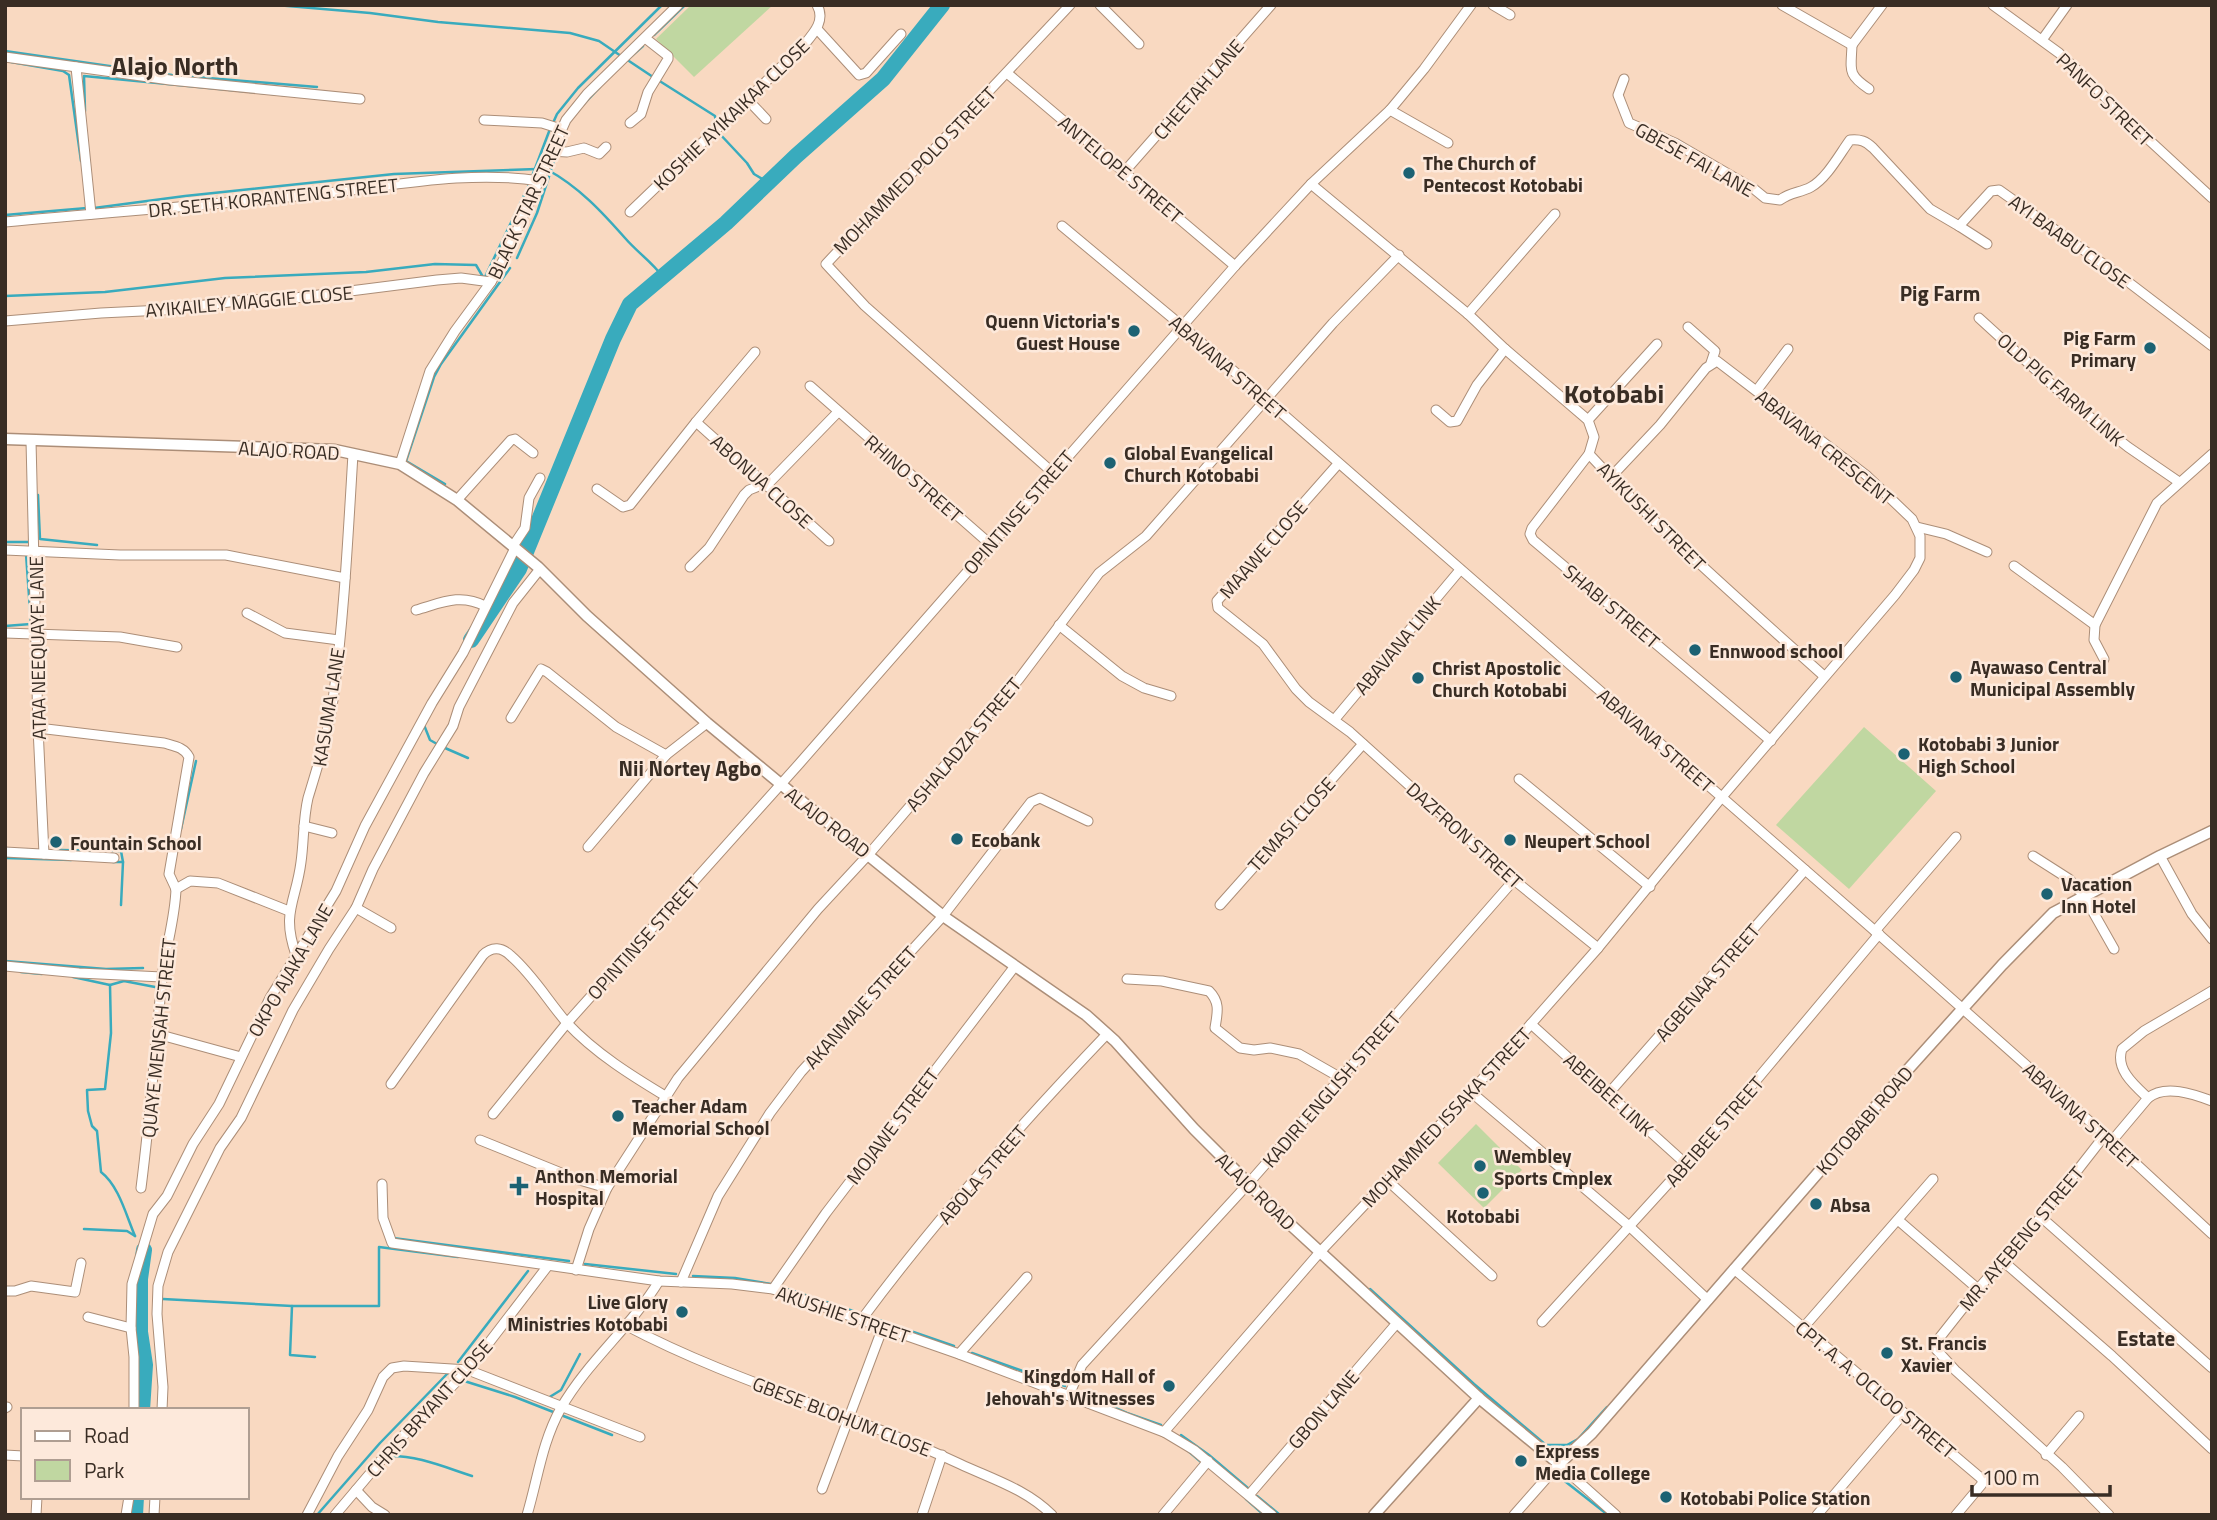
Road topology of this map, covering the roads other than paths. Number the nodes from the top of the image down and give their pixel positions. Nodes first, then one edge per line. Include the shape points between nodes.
1 (678, 5) edge
2 (1070, 5) edge
3 (1100, 5) edge
4 (1271, 5) edge
5 (1471, 5) edge
6 (1493, 5) edge
7 (1782, 5) edge
8 (1882, 5) edge
9 (1993, 5) edge
10 (2067, 5) edge
11 (819, 7) edge
12 (1510, 15) dead end
13 (817, 29) junction
14 (901, 34) dead end
15 (645, 38) junction
16 (2042, 40) junction
17 (1139, 44) dead end
18 (1852, 45) junction
19 (5, 57) edge
20 (76, 67) junction
21 (1007, 73) junction
22 (1624, 79) dead end
23 (1869, 89) dead end
24 (360, 99) dead end
25 (747, 99) junction
26 (1390, 110) junction
27 (766, 119) dead end
28 (484, 120) dead end
29 (630, 123) dead end
30 (561, 129) junction
31 (1448, 143) dead end
32 (606, 147) dead end
33 (550, 151) junction
34 (1125, 171) junction
35 (540, 181) junction
36 (1311, 184) junction
37 (2212, 198) edge
38 (630, 212) dead end
39 (91, 214) junction
40 (1555, 214) dead end
41 (5, 222) edge
42 (1062, 226) dead end
43 (1959, 226) junction
44 (1987, 244) dead end
45 (1399, 255) junction
46 (1235, 266) junction
47 (491, 282) junction
48 (1468, 314) junction
49 (1979, 318) dead end
50 (5, 321) edge
51 (1182, 326) junction
52 (1688, 327) dead end
53 (1657, 344) dead end
54 (2212, 346) edge
55 (1505, 349) junction
56 (1788, 349) dead end
57 (755, 352) dead end
58 (1712, 363) junction
59 (810, 386) dead end
60 (1757, 390) junction
61 (1265, 399) junction
62 (1436, 410) dead end
63 (838, 412) junction
64 (1588, 420) junction
65 (696, 422) junction
66 (5, 439) edge
67 (31, 441) junction
68 (533, 453) dead end
69 (353, 454) junction
70 (1589, 454) junction
71 (2212, 454) edge
72 (400, 464) junction
73 (1338, 464) junction
74 (1052, 472) junction
75 (1611, 477) junction
76 (540, 478) dead end
77 (2179, 482) junction
78 (765, 485) junction
79 (597, 489) dead end
80 (457, 500) junction
81 (1917, 527) junction
82 (829, 541) dead end
83 (990, 544) junction
84 (514, 548) junction
85 (5, 550) edge
86 (35, 551) junction
87 (1987, 552) dead end
88 (2014, 566) dead end
89 (690, 567) dead end
90 (539, 568) junction
91 (1460, 570) junction
92 (345, 578) junction
93 (485, 606) junction
94 (416, 610) dead end
95 (247, 613) dead end
96 (1059, 625) junction
97 (2095, 625) junction
98 (37, 632) junction
99 (5, 633) edge
100 (339, 640) junction
101 (177, 647) dead end
102 (2104, 659) dead end
103 (1824, 676) junction
104 (1171, 696) dead end
105 (511, 718) dead end
106 (1335, 719) junction
107 (707, 723) junction
108 (38, 728) junction
109 (1771, 741) junction
110 (1363, 744) junction
111 (666, 754) junction
112 (1519, 779) dead end
113 (780, 783) junction
114 (1722, 797) junction
115 (1088, 821) dead end
116 (304, 826) junction
117 (2212, 831) edge
118 (331, 833) dead end
119 (1956, 838) dead end
120 (588, 847) dead end
121 (5, 852) edge
122 (44, 854) junction
123 (869, 854) junction
124 (2033, 856) dead end
125 (2160, 856) junction
126 (114, 858) dead end
127 (1805, 870) junction
128 (1514, 880) junction
129 (1650, 887) junction
130 (176, 889) junction
131 (2084, 895) junction
132 (1220, 905) dead end
133 (356, 908) junction
134 (289, 911) junction
135 (943, 916) junction
136 (391, 928) dead end
137 (1877, 932) junction
138 (2212, 939) edge
139 (1598, 948) junction
140 (2114, 949) dead end
141 (296, 955) junction
142 (5, 966) edge
143 (1015, 966) junction
144 (162, 977) junction
145 (1127, 979) dead end
146 (2212, 990) edge
147 (1963, 1010) junction
148 (567, 1023) junction
149 (1531, 1024) junction
150 (157, 1034) junction
151 (1107, 1034) junction
152 (241, 1057) junction
153 (1341, 1077) junction
154 (391, 1084) dead end
155 (1471, 1092) junction
156 (1609, 1093) junction
157 (667, 1097) junction
158 (2148, 1098) junction
159 (2212, 1101) edge
160 (493, 1114) dead end
161 (2108, 1139) junction
162 (480, 1140) dead end
163 (1686, 1164) junction
164 (1933, 1179) dead end
165 (1388, 1181) junction
166 (382, 1184) dead end
167 (1248, 1184) junction
168 (141, 1188) dead end
169 (607, 1188) junction
170 (2041, 1217) junction
171 (1898, 1220) junction
172 (1629, 1226) junction
173 (2212, 1234) edge
174 (1320, 1252) junction
175 (2004, 1262) junction
176 (81, 1263) dead end
177 (547, 1267) junction
178 (1734, 1269) junction
179 (576, 1270) junction
180 (1492, 1276) dead end
181 (1027, 1277) dead end
182 (659, 1281) junction
183 (681, 1282) junction
184 (773, 1289) junction
185 (1978, 1289) junction
186 (5, 1291) edge
187 (1708, 1300) junction
188 (88, 1317) dead end
189 (862, 1319) junction
190 (1542, 1322) dead end
191 (1398, 1323) junction
192 (626, 1326) junction
193 (883, 1327) junction
194 (131, 1328) junction
195 (1804, 1328) junction
196 (959, 1354) junction
197 (2212, 1368) edge
198 (468, 1370) junction
199 (1069, 1395) junction
200 (1479, 1398) junction
201 (134, 1408) edge
202 (162, 1408) edge
203 (561, 1408) junction
204 (1904, 1413) junction
205 (848, 1416) junction
206 (2079, 1416) dead end
207 (1164, 1432) junction
208 (640, 1437) dead end
209 (2212, 1448) edge
210 (2046, 1454) junction
211 (942, 1455) junction
212 (1208, 1461) junction
213 (1559, 1464) junction
214 (822, 1489) dead end
215 (356, 1490) junction
216 (1249, 1495) junction
217 (307, 1515) edge
218 (335, 1515) edge
219 (385, 1515) edge
220 (527, 1515) edge
221 (922, 1515) edge
222 (1052, 1515) edge
223 (1163, 1515) edge
224 (1272, 1515) edge
225 (1374, 1515) edge
226 (1514, 1515) edge
227 (1616, 1515) edge
228 (1816, 1515) edge
229 (1956, 1515) edge
230 (2109, 1515) edge

1 - 15 street, BLACK STAR STREET
2 - 21 street, MOHAMMED POLO STREET
3 - 17 street
4 - 34 street, CHEETAH LANE
5 - 26 street, OPINTINSE STREET
6 - 12 street
7 - 18 street
8 - 18 street
9 - 16 street, PANFO STREET
10 - 16 street
11 - 13 street, KOSHIE AYIKAIKAA CLOSE
13 - 14 street via 859,75
13 - 25 street, KOSHIE AYIKAIKAA CLOSE
15 - 29 street via 668,59 641,114
15 - 30 street, BLACK STAR STREET via 587,94
16 - 37 street, PANFO STREET
18 - 23 street via 1852,74
19 - 20 street
20 - 24 street
20 - 39 street
21 - 34 street, ANTELOPE STREET
21 - 74 street, MOHAMMED POLO STREET via 826,264 865,306
22 - 43 street, GBESE FAI LANE via 1618,95 1629,123 1675,143 1765,198 1780,200 1811,187 1850,140 1857,139 1867,142 1930,209
25 - 27 street
25 - 38 street, KOSHIE AYIKAIKAA CLOSE
26 - 31 street
26 - 36 street, OPINTINSE STREET
28 - 30 street via 538,122
30 - 33 street, BLACK STAR STREET
32 - 33 street via 598,154 583,148
33 - 35 street, BLACK STAR STREET
34 - 46 street, ANTELOPE STREET
35 - 39 street, DR. SETH KORANTENG STREET via 506,176 433,180
35 - 47 street, BLACK STAR STREET
36 - 45 street
36 - 46 street, OPINTINSE STREET
39 - 41 street, DR. SETH KORANTENG STREET
40 - 48 street
42 - 51 street, ABAVANA STREET
43 - 44 street
43 - 54 street, AYI BAABU CLOSE via 1991,191 1999,190
45 - 48 street
45 - 61 street, ASHALADZA STREET
46 - 51 street, OPINTINSE STREET
47 - 50 street, AYIKAILEY MAGGIE CLOSE via 461,278 287,299
47 - 72 street, BLACK STAR STREET via 430,371
48 - 55 street
49 - 77 street, OLD PIG FARM LINK via 2071,402
51 - 61 street, ABAVANA STREET
51 - 74 street, OPINTINSE STREET
52 - 58 street via 1715,351
53 - 64 street
55 - 62 street via 1457,421 1450,422
55 - 64 street
56 - 60 street
57 - 65 street
58 - 60 street, ABAVANA CRESCENT via 1717,361
58 - 75 street
59 - 63 street, RHINO STREET
60 - 81 street, ABAVANA CRESCENT via 1866,475
61 - 73 street, ABAVANA STREET
61 - 96 street, ASHALADZA STREET via 1146,536 1099,573
63 - 78 street
63 - 83 street, RHINO STREET
64 - 70 street, AYIKUSHI STREET via 1594,437
65 - 78 street, ABONUA CLOSE
65 - 79 street via 630,505 624,508
66 - 67 street, ALAJO ROAD
67 - 69 street, ALAJO ROAD via 301,447
67 - 86 street, ATAA NEEQUAYE LANE
68 - 80 street via 511,440
69 - 72 street, ALAJO ROAD
69 - 92 street, KASUMA LANE
70 - 75 street, AYIKUSHI STREET
70 - 109 street, SHABI STREET via 1532,528 1533,540
71 - 77 street
72 - 80 street, ALAJO ROAD
73 - 91 street, ABAVANA STREET
73 - 106 street, MAAWE CLOSE via 1217,601 1220,611 1263,644 1309,702
74 - 83 street, OPINTINSE STREET
75 - 103 street, AYIKUSHI STREET
76 - 84 street, OKPO AJAKA LANE
77 - 97 street via 2149,515
78 - 82 street, ABONUA CLOSE
78 - 89 street via 744,495 709,548
80 - 84 street, ALAJO ROAD
81 - 87 street
81 - 103 street via 1921,547 1914,570
83 - 113 street, OPINTINSE STREET
84 - 90 street, ALAJO ROAD
84 - 93 street, OKPO AJAKA LANE
85 - 86 street
86 - 92 street via 226,555
86 - 98 street, ATAA NEEQUAYE LANE
88 - 97 street
90 - 107 street, ALAJO ROAD
90 - 133 street via 513,603
91 - 106 street, ABAVANA LINK
91 - 114 street, ABAVANA STREET
92 - 100 street, KASUMA LANE
93 - 94 street via 458,599
93 - 141 street, OKPO AJAKA LANE via 365,826 336,891
95 - 100 street via 285,633
96 - 104 street via 1122,676
96 - 123 street, ASHALADZA STREET via 1019,679
97 - 102 street via 2094,640
98 - 99 street
98 - 101 street via 120,636
98 - 108 street, ATAA NEEQUAYE LANE
100 - 116 street, KASUMA LANE via 323,752
103 - 109 street
105 - 111 street via 541,669 616,727
106 - 110 street, DAZFRON STREET
107 - 111 street
107 - 113 street, ALAJO ROAD
108 - 122 street, ATAA NEEQUAYE LANE
108 - 130 street, QUAYE MENSAH STREET via 164,743 187,753 169,874
109 - 114 street
110 - 128 street, DAZFRON STREET
110 - 132 street, TEMASI CLOSE
111 - 120 street
112 - 129 street
113 - 123 street, ALAJO ROAD
113 - 148 street, OPINTINSE STREET
114 - 127 street, ABAVANA STREET
114 - 129 street, MOHAMMED ISSAKA STREET
115 - 135 street, AKANMAJE STREET via 1040,798 1031,802
116 - 118 street
116 - 134 street, KASUMA LANE
117 - 125 street, KOTOBABI ROAD
119 - 137 street, ABEIBEE STREET
121 - 122 street
122 - 126 street
123 - 135 street, ALAJO ROAD
123 - 157 street, ASHALADZA STREET via 818,909
124 - 131 street via 2069,879
125 - 131 street, KOTOBABI ROAD
125 - 138 street via 2192,914
127 - 137 street, ABAVANA STREET
127 - 156 street, AGBENAA STREET
128 - 139 street, DAZFRON STREET
128 - 153 street, KADIRI ENGLISH STREET
129 - 139 street, MOHAMMED ISSAKA STREET
130 - 134 street via 190,881 218,883
130 - 144 street, QUAYE MENSAH STREET
131 - 140 street
131 - 147 street, KOTOBABI ROAD via 2053,913
133 - 136 street
133 - 202 street via 293,1010 168,1252 158,1286
134 - 141 street, KASUMA LANE
135 - 143 street, ALAJO ROAD
135 - 183 street, AKANMAJE STREET via 801,1072 770,1113 718,1196
137 - 147 street, ABAVANA STREET
137 - 163 street, ABEIBEE STREET
139 - 149 street, MOHAMMED ISSAKA STREET
141 - 152 street, OKPO AJAKA LANE
142 - 144 street
143 - 151 street, ALAJO ROAD
143 - 184 street, MOJAWE STREET
144 - 150 street, QUAYE MENSAH STREET
145 - 153 street via 1209,991 1217,1005 1219,1015 1214,1024 1218,1032 1240,1048 1270,1048 1306,1057
146 - 158 street via 2122,1049 2121,1065
147 - 161 street, ABAVANA STREET
147 - 178 street, KOTOBABI ROAD
148 - 154 street via 511,956 489,949
148 - 157 street via 623,1070
148 - 160 street, OPINTINSE STREET
149 - 155 street, MOHAMMED ISSAKA STREET
149 - 156 street, ABEIBEE LINK
150 - 152 street
150 - 168 street, QUAYE MENSAH STREET
151 - 167 street, ALAJO ROAD
151 - 189 street, ABOLA STREET via 1000,1151
152 - 194 street, OKPO AJAKA LANE via 219,1104 153,1214 132,1284
153 - 167 street, KADIRI ENGLISH STREET
155 - 165 street, MOHAMMED ISSAKA STREET
155 - 172 street
156 - 163 street, ABEIBEE LINK
157 - 169 street, ASHALADZA STREET
158 - 159 street via 2166,1091
158 - 161 street, MR. AYEBENG STREET
161 - 170 street, MR. AYEBENG STREET
161 - 173 street, ABAVANA STREET
162 - 169 street
163 - 172 street, ABEIBEE STREET
164 - 171 street
165 - 174 street, MOHAMMED ISSAKA STREET
165 - 180 street
166 - 177 street, AKUSHIE STREET via 383,1218 391,1243
167 - 174 street, ALAJO ROAD
167 - 199 street, KADIRI ENGLISH STREET via 1082,1365
169 - 179 street, ASHALADZA STREET
170 - 175 street, MR. AYEBENG STREET
170 - 197 street
171 - 185 street
171 - 195 street
172 - 187 street
172 - 190 street, ABEIBEE STREET
174 - 191 street, ALAJO ROAD
174 - 207 street, MOHAMMED ISSAKA STREET
175 - 185 street, MR. AYEBENG STREET
175 - 209 street
176 - 186 street via 75,1292 31,1286
177 - 179 street, AKUSHIE STREET
177 - 198 street, CHRIS BRYANT CLOSE
178 - 187 street, KOTOBABI ROAD
178 - 195 street, CPT. A. A. OCLOO STREET
179 - 182 street, AKUSHIE STREET
181 - 196 street
182 - 183 street, AKUSHIE STREET
182 - 192 street
183 - 184 street, AKUSHIE STREET
184 - 189 street, AKUSHIE STREET
185 - 210 street, MR. AYEBENG STREET via 1935,1342 1935,1350
187 - 213 street, KOTOBABI ROAD via 1592,1433
188 - 194 street
189 - 193 street, AKUSHIE STREET
191 - 200 street, ALAJO ROAD
191 - 216 street, GBON LANE
192 - 203 street
192 - 205 street, GBESE BLOHUM CLOSE via 677,1352
193 - 196 street, AKUSHIE STREET
193 - 205 street
194 - 201 street, OKPO AJAKA LANE
195 - 204 street, CPT. A. A. OCLOO STREET
196 - 199 street, AKUSHIE STREET
198 - 203 street
198 - 215 street, CHRIS BRYANT CLOSE
198 - 217 street via 391,1368
199 - 207 street, AKUSHIE STREET
200 - 213 street, ALAJO ROAD
200 - 225 street
203 - 208 street
203 - 220 street via 539,1459
204 - 228 street
204 - 229 street, CPT. A. A. OCLOO STREET via 1982,1479
205 - 211 street, GBESE BLOHUM CLOSE
205 - 214 street
206 - 210 street
207 - 212 street, AKUSHIE STREET
210 - 230 street, MR. AYEBENG STREET
211 - 221 street
211 - 222 street, GBESE BLOHUM CLOSE via 1020,1490
212 - 216 street, AKUSHIE STREET
212 - 223 street
213 - 226 street
213 - 227 street
215 - 218 street, CHRIS BRYANT CLOSE
215 - 219 street
216 - 224 street, AKUSHIE STREET

